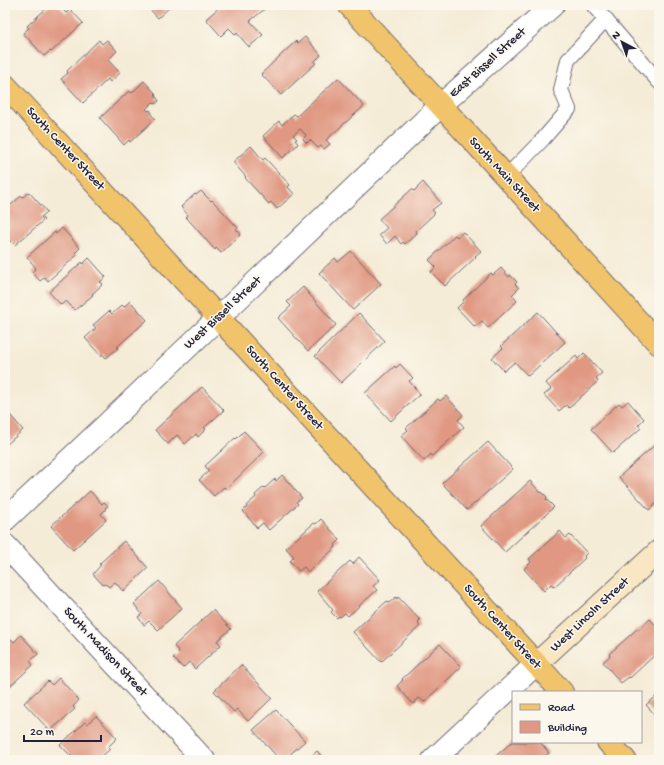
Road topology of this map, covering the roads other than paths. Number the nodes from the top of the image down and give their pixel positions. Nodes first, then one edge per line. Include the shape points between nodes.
1 (349, 5) edge
2 (553, 5) edge
3 (593, 5) edge
4 (606, 20) junction
5 (659, 82) edge
6 (5, 85) edge
7 (440, 106) junction
8 (506, 177) junction
9 (219, 317) junction
10 (659, 344) edge
11 (5, 520) edge
12 (5, 545) edge
13 (659, 551) edge
14 (536, 664) junction
15 (561, 691) edge
16 (609, 743) edge
17 (204, 760) edge
18 (433, 760) edge
19 (625, 760) edge

1 - 7 main road, South Main Street
2 - 7 street, East Bissell Street
3 - 4 lane
4 - 5 lane
4 - 8 lane via 568,60 561,90 569,109
6 - 9 main road, South Center Street
7 - 8 main road, South Main Street
7 - 9 street, West Bissell Street
8 - 10 main road, South Main Street
9 - 11 street, West Bissell Street
9 - 14 main road, South Center Street
12 - 17 street, South Madison Street
13 - 14 main road, West Lincoln Street
14 - 15 main road, South Center Street
14 - 18 street, West Lincoln Street
16 - 19 main road

